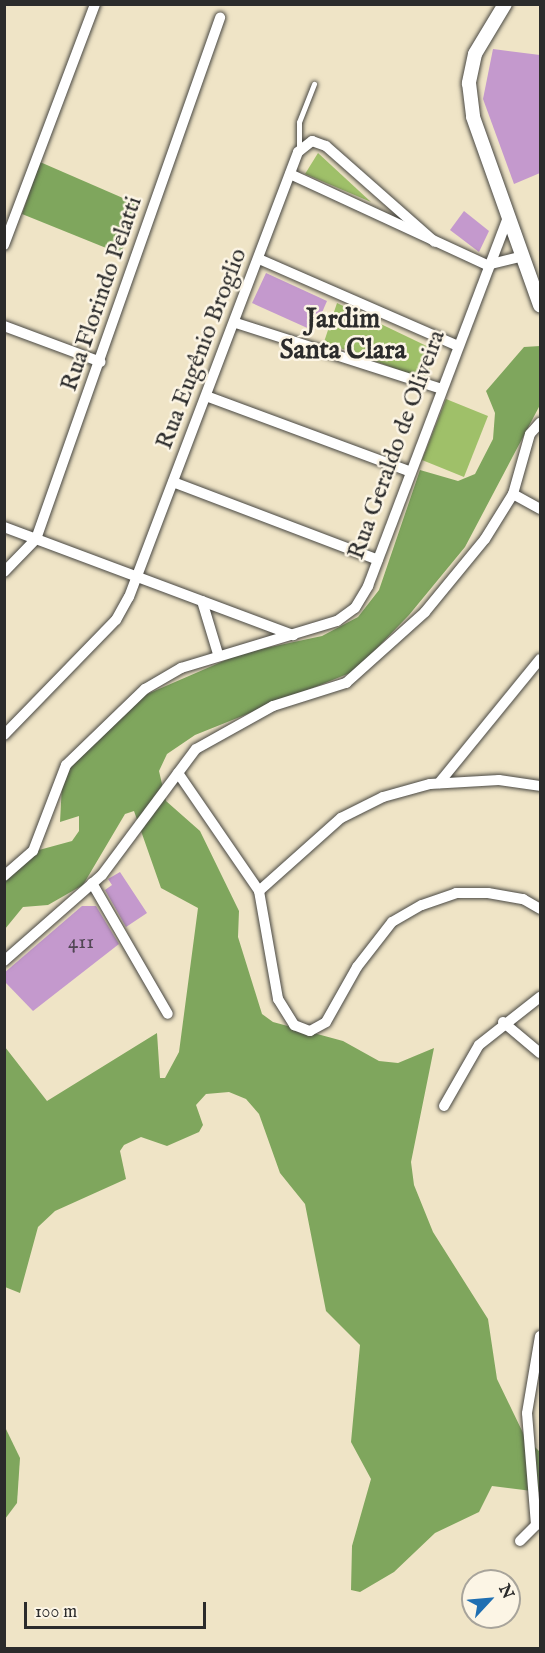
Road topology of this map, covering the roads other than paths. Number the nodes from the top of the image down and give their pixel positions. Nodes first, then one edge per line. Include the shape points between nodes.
1 (95, 4) edge
2 (506, 4) edge
3 (220, 18) dead end
4 (314, 84) dead end
5 (299, 150) junction
6 (290, 174) junction
7 (507, 220) junction
8 (435, 242) junction
9 (4, 245) edge
10 (520, 257) junction
11 (260, 259) junction
12 (487, 265) junction
13 (540, 305) edge
14 (236, 323) junction
15 (4, 326) edge
16 (456, 345) junction
17 (101, 362) junction
18 (440, 388) junction
19 (206, 396) junction
20 (540, 423) edge
21 (409, 471) junction
22 (173, 482) junction
23 (513, 495) junction
24 (540, 509) edge
25 (4, 527) edge
26 (36, 539) junction
27 (378, 560) junction
28 (4, 572) edge
29 (137, 577) junction
30 (202, 601) junction
31 (293, 635) junction
32 (218, 654) junction
33 (540, 658) edge
34 (4, 735) edge
35 (178, 774) junction
36 (439, 783) junction
37 (540, 786) edge
38 (5, 874) edge
39 (92, 883) junction
40 (259, 891) junction
41 (540, 909) edge
42 (4, 961) edge
43 (540, 997) edge
44 (168, 1014) dead end
45 (503, 1022) junction
46 (540, 1053) edge
47 (444, 1106) dead end
48 (540, 1336) edge
49 (520, 1541) dead end

1 - 9 street
2 - 7 street via 475,54 469,83 481,150
3 - 17 street, Rua Florindo Pelatti
4 - 5 lane via 299,122
5 - 6 street, Rua Eugênio Broglio
5 - 8 street via 312,141 341,158
6 - 8 street
6 - 11 street, Rua Eugênio Broglio
7 - 10 street
7 - 12 street, Rua Geraldo de Oliveira
8 - 12 street
10 - 12 street
10 - 13 street
11 - 14 street, Rua Eugênio Broglio
11 - 16 street
12 - 16 street, Rua Geraldo de Oliveira
14 - 18 street
14 - 19 street, Rua Eugênio Broglio
15 - 17 street
16 - 18 street, Rua Geraldo de Oliveira
17 - 26 street, Rua Florindo Pelatti
18 - 21 street, Rua Geraldo de Oliveira
19 - 21 street
19 - 22 street, Rua Eugênio Broglio
20 - 23 street via 530,434
21 - 27 street, Rua Geraldo de Oliveira
22 - 27 street
22 - 29 street, Rua Eugênio Broglio
23 - 24 street
23 - 35 street via 455,575 372,664 346,683 273,706 222,730 196,749
25 - 26 street
26 - 28 street, Rua Florindo Pelatti
26 - 29 street
27 - 31 street, Rua Geraldo de Oliveira via 355,608 337,621
29 - 30 street
29 - 34 street, Rua Eugênio Broglio via 116,620
30 - 31 street
30 - 32 street
31 - 32 street, Rua Geraldo de Oliveira
32 - 38 street, Rua Geraldo de Oliveira via 145,689 73,757 33,851
33 - 36 street
35 - 39 street
35 - 40 street
36 - 37 street via 499,780
36 - 40 street via 383,797 341,818
39 - 42 street
39 - 44 street
40 - 41 street via 278,999 294,1025 310,1031 326,1022 357,967 392,922 422,905 456,893 488,893 523,899
43 - 45 street
45 - 46 street
45 - 47 street via 478,1045
48 - 49 street via 527,1413 536,1525

